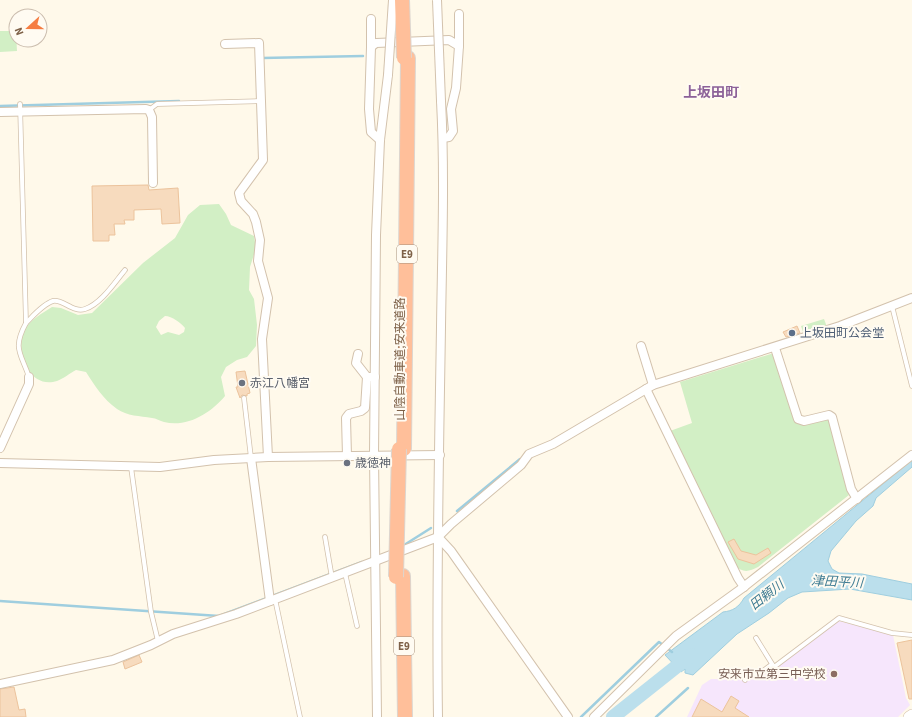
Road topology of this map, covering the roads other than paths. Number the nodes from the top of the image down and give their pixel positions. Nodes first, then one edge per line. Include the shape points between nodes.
1 (393, 0) edge
2 (402, 0) edge
3 (409, 0) edge
4 (437, 0) edge
5 (459, 14) dead end
6 (371, 19) dead end
7 (225, 44) dead end
8 (459, 46) junction
9 (371, 47) junction
10 (406, 58) junction
11 (261, 101) junction
12 (20, 107) junction
13 (149, 110) junction
14 (0, 112) edge
15 (443, 138) junction
16 (380, 140) junction
17 (153, 183) dead end
18 (125, 270) dead end
19 (912, 298) edge
20 (892, 306) junction
21 (26, 323) junction
22 (641, 346) dead end
23 (775, 348) junction
24 (358, 354) dead end
25 (371, 377) junction
26 (29, 378) joint
27 (654, 385) junction
28 (912, 386) edge
29 (646, 389) junction
30 (244, 398) dead end
31 (0, 448) edge
32 (440, 455) junction
33 (912, 455) edge
34 (346, 456) junction
35 (374, 456) junction
36 (268, 457) junction
37 (251, 458) junction
38 (0, 463) edge
39 (131, 466) junction
40 (857, 499) junction
41 (325, 537) dead end
42 (438, 538) junction
43 (375, 562) junction
44 (345, 573) junction
45 (331, 575) junction
46 (400, 576) junction
47 (744, 587) junction
48 (271, 598) junction
49 (357, 626) dead end
50 (912, 636) edge
51 (756, 638) dead end
52 (158, 641) junction
53 (771, 665) junction
54 (745, 680) dead end
55 (0, 684) edge
56 (912, 715) edge
57 (300, 717) edge
58 (377, 717) edge
59 (400, 717) edge
60 (405, 717) edge
61 (438, 717) edge
62 (568, 717) edge
63 (594, 717) edge
64 (909, 717) edge

1 - 16 street, bridge
2 - 10 highway, 山陰自動車道;安来道路 / E9, bridge
3 - 10 highway, 山陰自動車道;安来道路 / E9
4 - 15 street, bridge
5 - 8 street
6 - 9 street
7 - 11 street via 258,43
8 - 9 street via 449,40 376,43
8 - 15 street via 456,88 451,109 453,131 449,137
9 - 16 street via 369,109 372,132
10 - 46 highway, 山陰自動車道;安来道路 / E9, bridge
11 - 13 lane via 156,104
11 - 36 street via 263,160 239,193 241,201 256,222 260,240 258,261 268,298 262,339
12 - 13 street
12 - 14 street
12 - 21 lane
13 - 17 street via 152,117
15 - 32 street
16 - 25 street
18 - 21 lane via 101,297 87,308 77,309 53,301
19 - 20 street
20 - 23 street
20 - 28 lane
21 - 26 lane via 21,332 18,353
22 - 27 street
23 - 27 street
23 - 40 street via 798,419 804,421 829,415 832,417 851,489
24 - 25 street via 356,364
25 - 34 street via 365,408 349,414 346,418
25 - 35 street
26 - 31 street via 29,384
27 - 29 street
29 - 42 street via 553,444 528,454 521,465
29 - 47 street
30 - 37 lane
32 - 35 street
32 - 42 street
33 - 40 street
34 - 35 street
34 - 36 street
35 - 43 street
36 - 37 street
37 - 39 street via 160,467
37 - 48 street
38 - 39 street
39 - 52 lane via 150,611
40 - 47 street
41 - 45 lane
42 - 43 street
42 - 61 street
42 - 62 street via 451,551
43 - 44 street
43 - 58 street
44 - 45 street
44 - 49 lane
45 - 48 street
46 - 59 highway, 山陰自動車道;安来道路 / E9
46 - 60 highway, 山陰自動車道;安来道路 / E9
47 - 63 street via 676,636
48 - 52 street
48 - 57 lane
50 - 53 lane via 839,618 775,667
51 - 53 lane
52 - 55 street via 113,660
53 - 54 lane
56 - 64 main road

